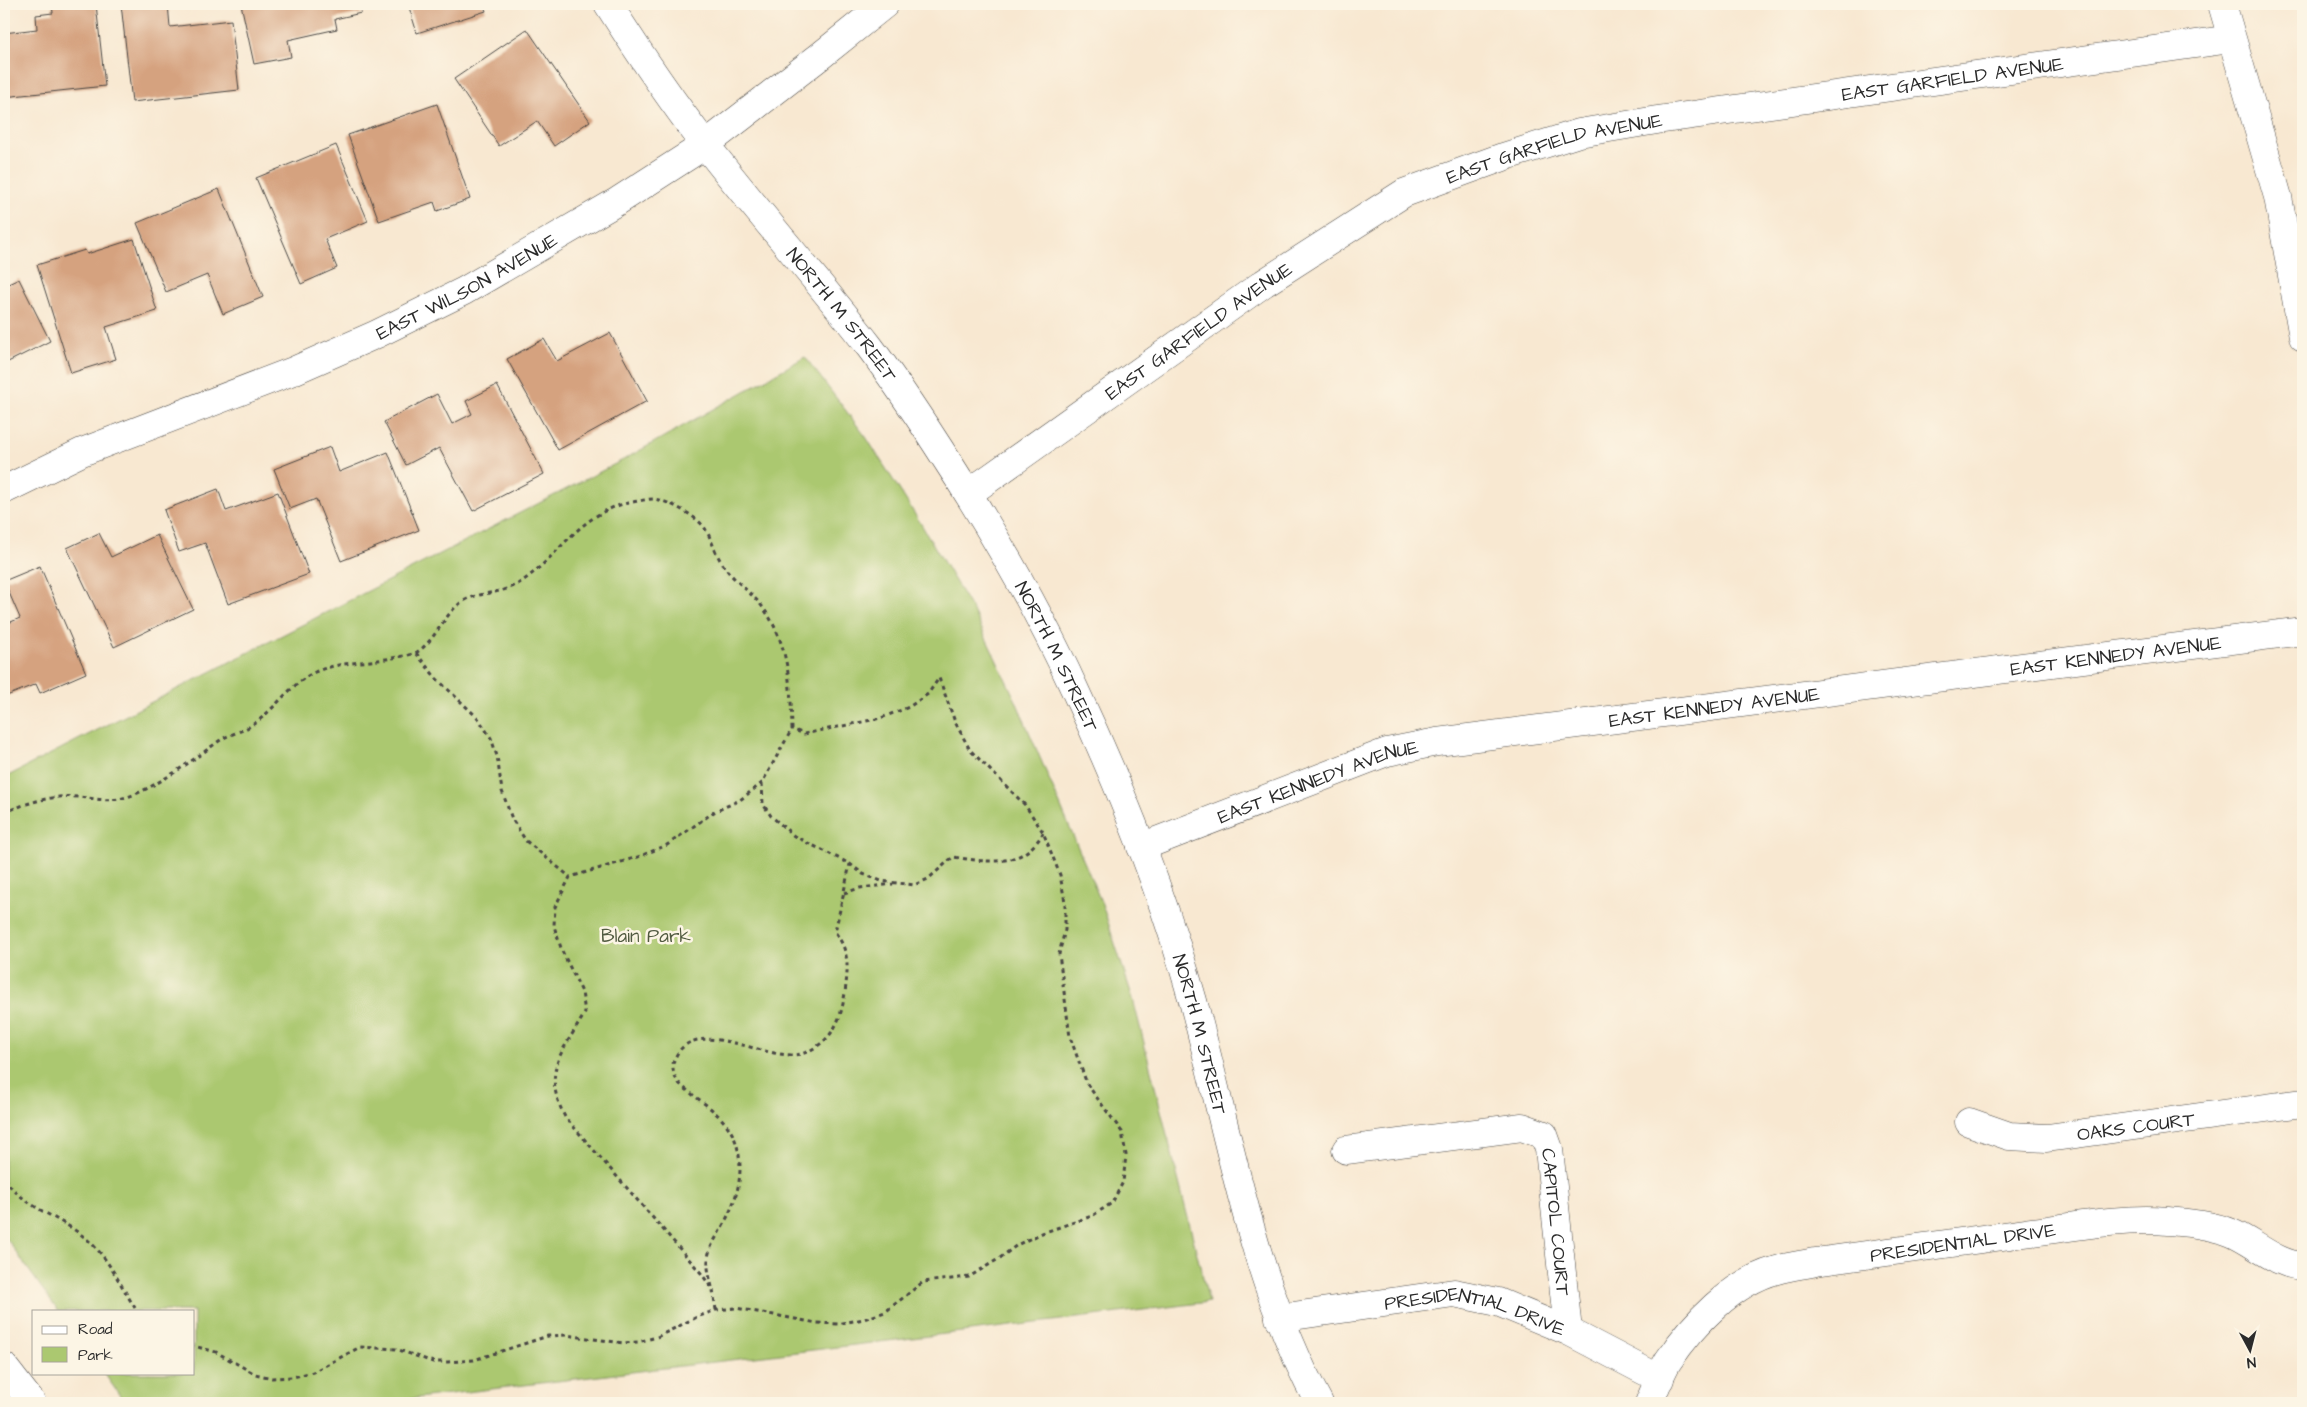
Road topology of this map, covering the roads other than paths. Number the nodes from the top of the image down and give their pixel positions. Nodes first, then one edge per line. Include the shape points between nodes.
1 (608, 4) edge
2 (885, 4) edge
3 (2222, 4) edge
4 (2231, 39) junction
5 (705, 144) junction
6 (2303, 337) edge
7 (4, 490) edge
8 (969, 493) junction
9 (2303, 631) edge
10 (1141, 848) junction
11 (2303, 1103) edge
12 (1969, 1122) dead end
13 (1346, 1150) dead end
14 (2303, 1266) edge
15 (1279, 1318) junction
16 (1568, 1331) junction
17 (4, 1367) edge
18 (1654, 1391) edge
19 (32, 1403) edge
20 (1319, 1403) edge

1 - 5 main road, NORTH M STREET
2 - 5 main road, EAST WILSON AVENUE
3 - 4 main road
4 - 6 main road via 2278,197
4 - 8 main road, EAST GARFIELD AVENUE via 1657,120 1579,133 1494,160 1404,193 1264,283
5 - 7 main road, EAST WILSON AVENUE via 536,250 404,321 293,371 82,452
5 - 8 main road, NORTH M STREET via 871,349
8 - 10 main road, NORTH M STREET via 1048,633 1103,749
9 - 10 main road, EAST KENNEDY AVENUE via 1438,742 1387,752
10 - 15 main road, NORTH M STREET via 1192,998 1255,1248
11 - 12 main road, OAKS COURT via 2047,1138 2009,1136
13 - 16 main road, CAPITOL COURT via 1522,1127 1544,1135 1549,1149
14 - 18 main road, PRESIDENTIAL DRIVE via 2294,1266 2232,1233 2199,1224 2167,1221 2079,1226 1814,1262 1776,1270 1743,1285 1717,1305 1690,1331 1667,1363
15 - 16 main road, PRESIDENTIAL DRIVE via 1454,1293 1498,1302
15 - 20 main road, NORTH M STREET
16 - 18 main road, PRESIDENTIAL DRIVE
17 - 19 main road

